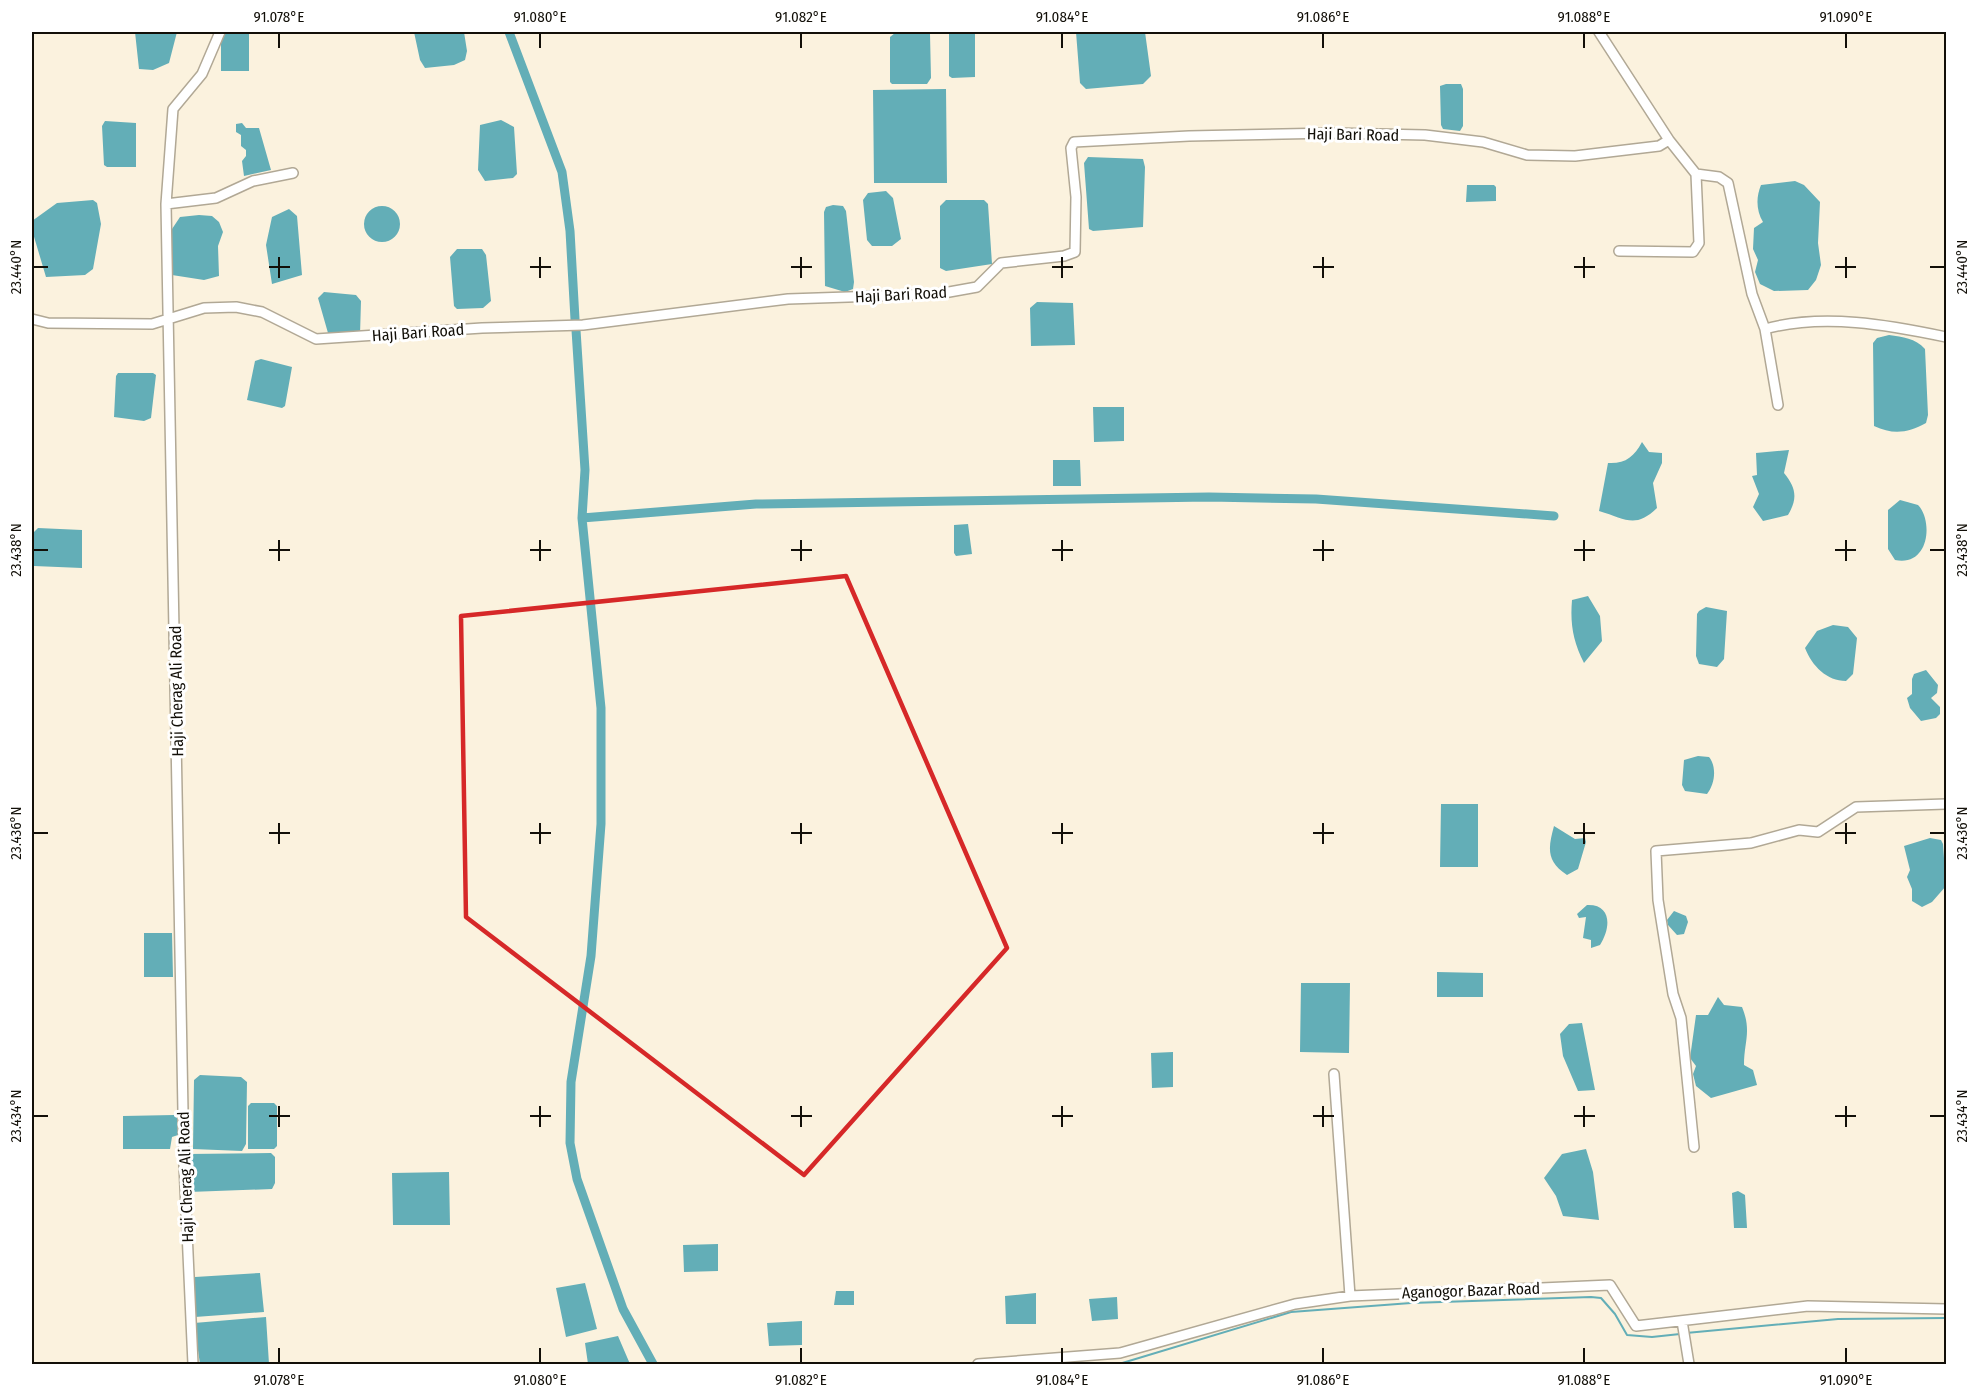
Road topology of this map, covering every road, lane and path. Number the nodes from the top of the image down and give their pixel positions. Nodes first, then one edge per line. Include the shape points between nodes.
1 (220, 32) edge
2 (1599, 32) edge
3 (1669, 140) junction
4 (293, 173) dead end
5 (1696, 174) junction
6 (166, 204) junction
7 (1619, 251) dead end
8 (32, 319) edge
9 (169, 319) junction
10 (1765, 329) junction
11 (1947, 337) edge
12 (1778, 405) dead end
13 (1947, 804) edge
14 (1334, 1074) dead end
15 (1694, 1147) dead end
16 (1350, 1296) junction
17 (1947, 1309) edge
18 (1682, 1324) junction
19 (193, 1365) edge
20 (978, 1365) edge
21 (1689, 1365) edge

1 - 6 street, Haji Cherag Ali Road via 202,74 173,109
2 - 3 street
3 - 5 street
3 - 9 street, Haji Bari Road via 1659,146 1575,156 1527,155 1483,142 1425,135 1293,133 1074,142 1071,148 1076,252 1000,263 976,286 938,294 814,297 583,325 316,339 262,312 236,307 204,308
4 - 6 street via 253,181 216,198
5 - 7 street via 1696,249
5 - 10 street via 1719,177 1728,183 1752,294
6 - 9 street, Haji Cherag Ali Road
8 - 9 street, Haji Bari Road via 48,323 152,324
9 - 19 street, Haji Cherag Ali Road via 184,1165
10 - 11 street via 1841,321 1888,325
10 - 12 street
13 - 15 street via 1856,807 1818,832 1799,830 1751,843 1656,851 1658,900 1680,1018
14 - 16 street
16 - 18 street, Aganogor Bazar Road via 1610,1284 1636,1326
16 - 20 street, Aganogor Bazar Road via 1295,1304 1120,1353
17 - 18 street, Aganogor Bazar Road via 1808,1306
18 - 21 street

